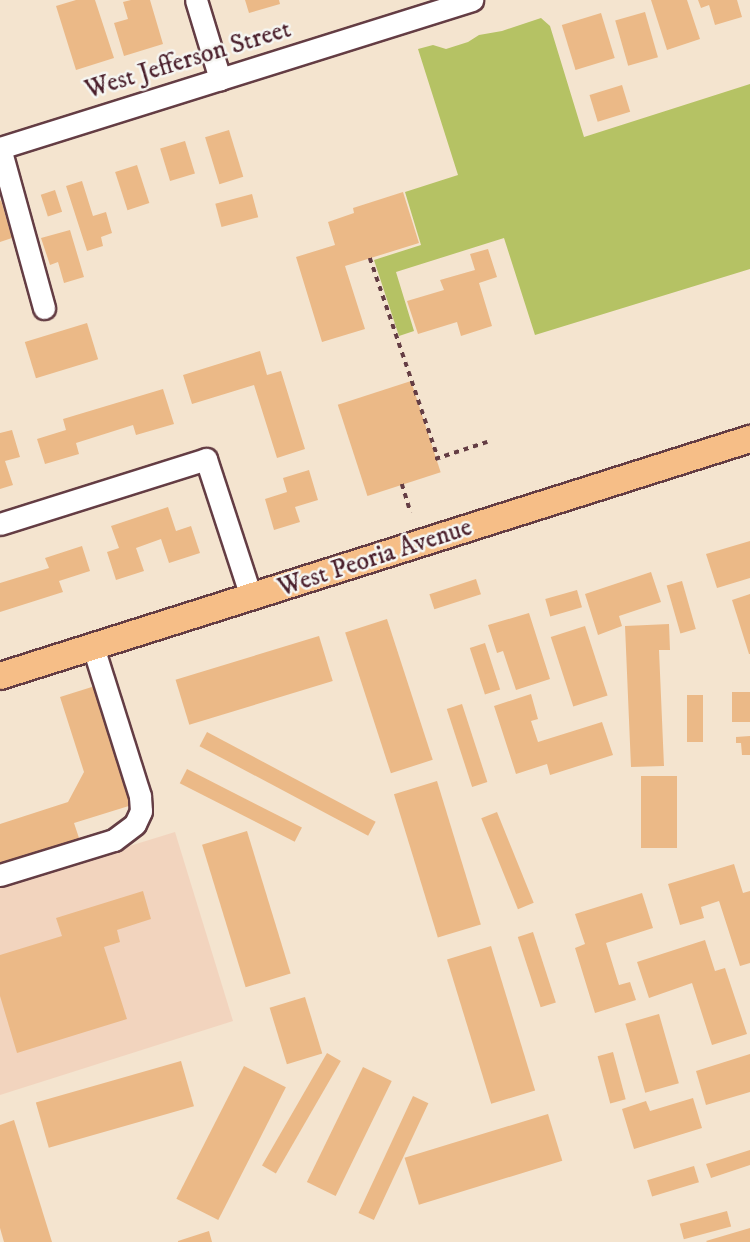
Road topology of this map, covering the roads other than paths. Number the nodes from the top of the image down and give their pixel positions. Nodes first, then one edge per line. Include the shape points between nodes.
1 (196, 0) edge
2 (472, 0) edge
3 (220, 79) junction
4 (0, 148) edge
5 (44, 308) dead end
6 (750, 439) edge
7 (0, 524) edge
8 (251, 597) junction
9 (93, 647) junction
10 (0, 676) edge
11 (0, 875) edge

1 - 3 street
2 - 3 street, West Jefferson Street
3 - 4 street, West Jefferson Street
4 - 5 street
6 - 8 main road, West Peoria Avenue
7 - 8 street via 206,460
8 - 9 main road, West Peoria Avenue
9 - 10 main road, West Peoria Avenue
9 - 11 street via 142,811 135,824 114,840

